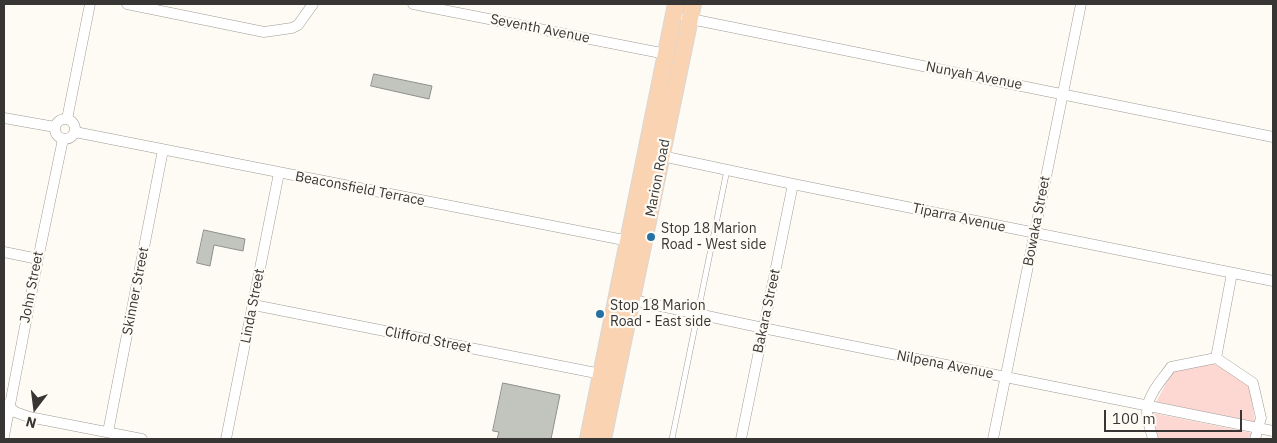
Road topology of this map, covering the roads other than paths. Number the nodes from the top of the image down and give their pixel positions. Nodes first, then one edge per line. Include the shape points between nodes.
1 (90, 4) edge
2 (127, 4) edge
3 (313, 4) edge
4 (413, 4) edge
5 (1081, 4) edge
6 (683, 10) edge
7 (666, 54) junction
8 (1062, 94) junction
9 (4, 118) edge
10 (67, 119) junction
11 (55, 127) junction
12 (75, 132) junction
13 (1273, 137) edge
14 (63, 139) junction
15 (163, 150) junction
16 (654, 154) junction
17 (727, 170) junction
18 (279, 173) junction
19 (793, 184) junction
20 (1034, 233) junction
21 (628, 241) junction
22 (644, 245) junction
23 (4, 252) edge
24 (38, 259) junction
25 (1232, 273) junction
26 (1273, 281) edge
27 (616, 297) junction
28 (633, 300) junction
29 (254, 306) junction
30 (697, 314) junction
31 (763, 328) junction
32 (1216, 358) junction
33 (601, 374) junction
34 (1005, 377) junction
35 (613, 392) junction
36 (7, 404) edge
37 (1148, 406) junction
38 (1259, 428) junction
39 (1273, 431) edge
40 (108, 432) junction
41 (4, 436) edge
42 (142, 439) edge
43 (226, 439) edge
44 (588, 439) edge
45 (603, 439) edge
46 (672, 439) edge
47 (741, 439) edge
48 (993, 439) edge
49 (1153, 439) edge
50 (1255, 439) edge

1 - 10 street
2 - 3 street via 264,32 298,25
4 - 7 street, Seventh Avenue
5 - 8 street, Bowaka Street
6 - 7 main road, Marion Road
6 - 8 street, Nunyah Avenue
6 - 16 main road, Marion Road
7 - 16 main road, Marion Road
8 - 13 street, Nunyah Avenue
8 - 20 street, Bowaka Street
9 - 11 street
10 - 11 street via 60,120
10 - 12 street via 74,124
11 - 14 street via 56,134
12 - 14 street via 71,138
12 - 15 street, Beaconsfield Terrace
14 - 24 street, John Street
15 - 18 street, Beaconsfield Terrace
15 - 40 street, Skinner Street
16 - 17 street, Tiparra Avenue
16 - 21 main road, Marion Road
16 - 22 main road, Marion Road
17 - 19 street, Tiparra Avenue
17 - 30 lane
18 - 21 street, Beaconsfield Terrace
18 - 29 street, Linda Street
19 - 20 street, Tiparra Avenue
19 - 31 street, Bakara Street
20 - 25 street, Tiparra Avenue
20 - 34 street, Bowaka Street
21 - 22 street, Beaconsfield Terrace
21 - 27 main road, Marion Road
22 - 28 main road, Marion Road
23 - 24 street
24 - 36 street, John Street
25 - 26 street, Tiparra Avenue
25 - 32 street
27 - 28 street, Nilpena Avenue
27 - 33 main road, Marion Road
28 - 30 street, Nilpena Avenue
28 - 35 main road, Marion Road
29 - 33 street, Clifford Street
29 - 43 street, Linda Street
30 - 31 street, Nilpena Avenue
30 - 46 lane
31 - 34 street, Nilpena Avenue
31 - 47 street, Bakara Street
32 - 37 street via 1171,367
32 - 38 street via 1253,383 1261,418
33 - 35 main road
33 - 44 main road, Marion Road
34 - 37 street, Nilpena Avenue
34 - 48 street, Bowaka Street
35 - 45 main road, Marion Road
36 - 40 street via 15,412 29,417
36 - 41 street, John Street
37 - 38 street, Nilpena Avenue
37 - 49 street
38 - 39 street, Nilpena Avenue
38 - 50 street
40 - 42 street

